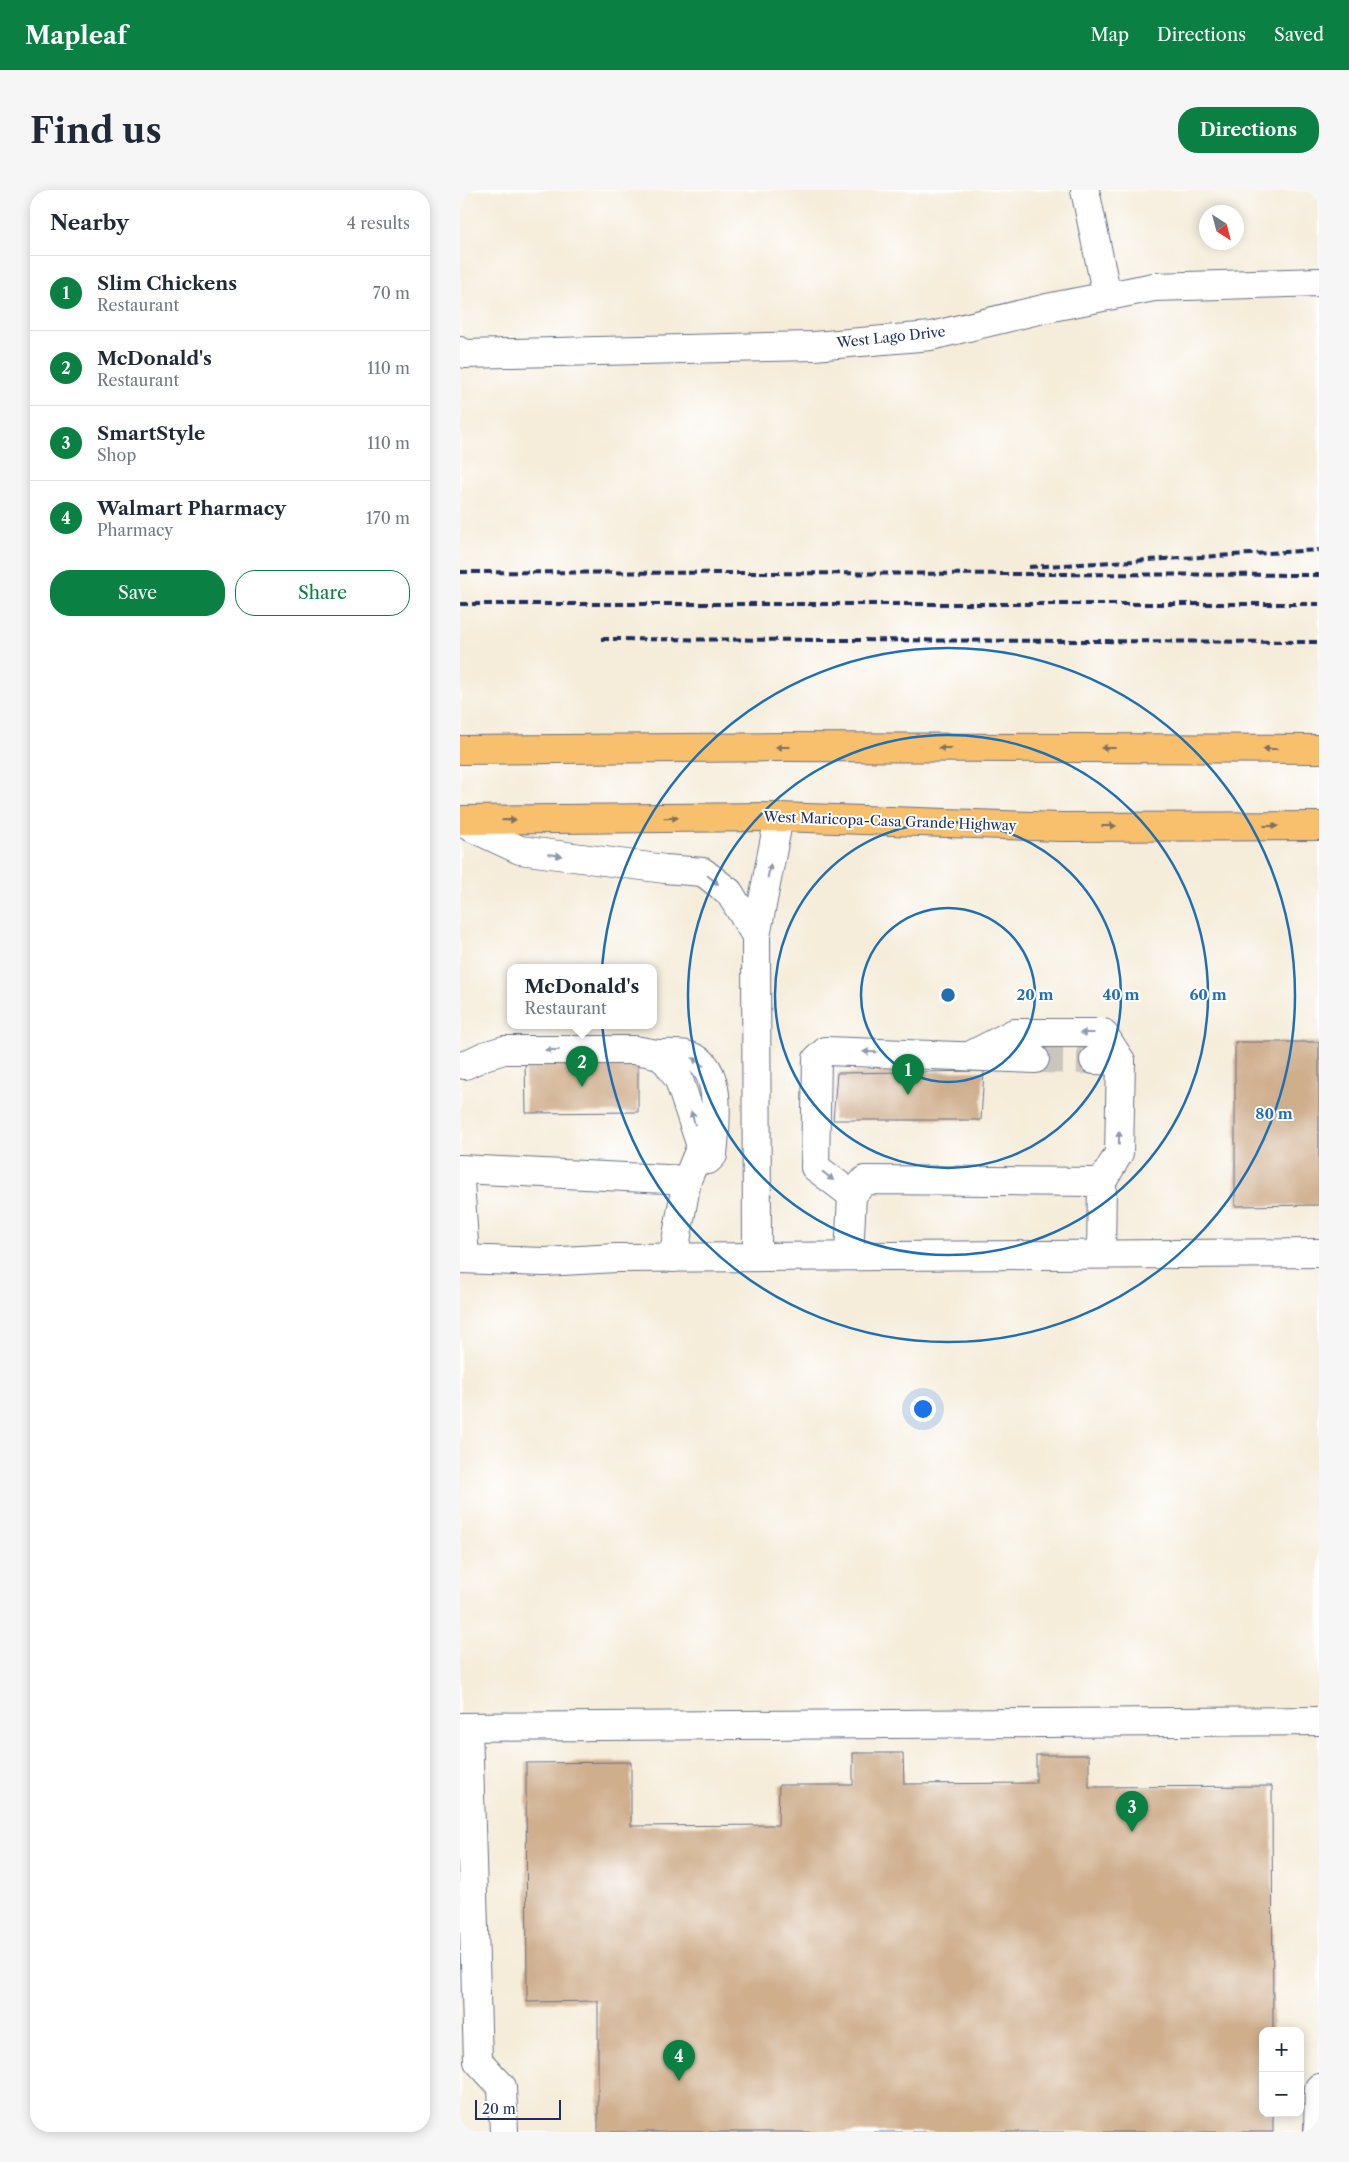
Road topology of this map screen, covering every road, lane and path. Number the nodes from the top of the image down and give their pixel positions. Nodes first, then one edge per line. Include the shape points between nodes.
1 (1085, 190) edge
2 (1319, 282) edge
3 (1107, 296) junction
4 (460, 351) edge
5 (1319, 749) edge
6 (460, 750) edge
7 (779, 817) junction
8 (460, 821) edge
9 (1319, 826) edge
10 (756, 936) junction
11 (971, 1055) junction
12 (1035, 1059) tunnel mouth
13 (466, 1065) dead end
14 (460, 1169) edge
15 (460, 1180) edge
16 (687, 1180) junction
17 (1102, 1182) junction
18 (852, 1195) junction
19 (1101, 1254) junction
20 (1319, 1254) edge
21 (849, 1256) junction
22 (757, 1257) junction
23 (673, 1258) junction
24 (463, 1259) edge
25 (1319, 1722) edge
26 (464, 1727) edge
27 (469, 2061) edge
28 (1319, 2088) edge
29 (504, 2132) edge
30 (1318, 2132) edge

1 - 3 street
2 - 3 street, West Lago Drive via 1154,287
3 - 4 street, West Lago Drive via 912,338 814,346 465,354
5 -> 6 main road via 784,747
8 -> 7 main road, West Maricopa-Casa Grande Highway
7 -> 9 main road, West Maricopa-Casa Grande Highway via 1060,827
10 -> 7 street
8 -> 10 street via 520,850 703,872 729,892
10 - 22 street
11 - 12 street
17 -> 11 street via 1119,1153 1103,1033 1014,1033
11 -> 18 street via 826,1051 817,1059 815,1167
16 -> 13 street via 700,1146 679,1080 667,1062 655,1054 635,1050 504,1050
14 - 16 street
15 - 24 street
16 - 23 street
17 - 18 street via 865,1180
17 - 19 street
18 - 21 street
19 - 20 street
19 - 21 street
21 - 22 street
22 - 23 street
23 - 24 street via 544,1262
25 - 26 street
26 - 27 street
27 - 29 street via 502,2087
28 - 30 street

